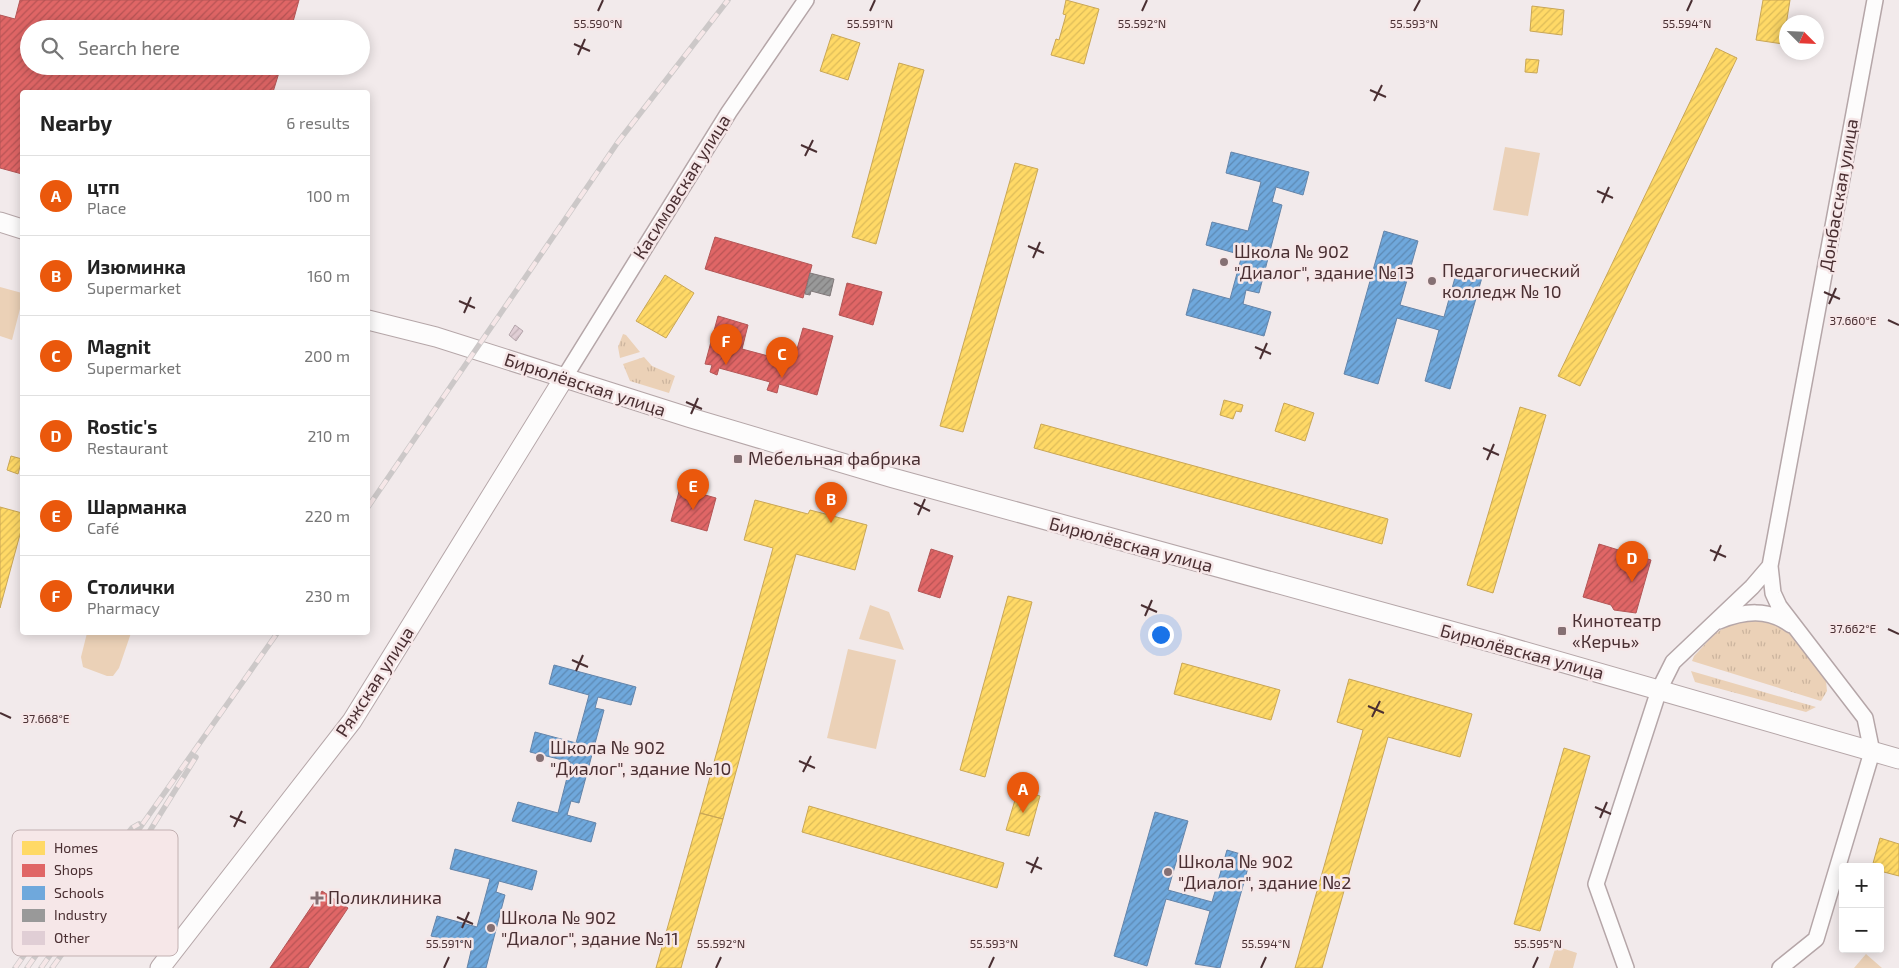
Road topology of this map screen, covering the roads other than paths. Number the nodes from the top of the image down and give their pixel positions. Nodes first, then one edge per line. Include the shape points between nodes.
1 (806, 0) edge
2 (1875, 0) edge
3 (0, 222) edge
4 (20, 228) edge
5 (370, 320) edge
6 (564, 378) junction
7 (1770, 566) junction
8 (1711, 624) junction
9 (1802, 634) junction
10 (1659, 690) junction
11 (1872, 752) junction
12 (1899, 759) edge
13 (178, 945) edge
14 (169, 956) edge
15 (160, 968) edge
16 (1626, 968) edge
17 (1780, 968) edge

1 - 6 street, Касимовская улица via 729,112
2 - 7 street, Донбасская улица
3 - 4 street
5 - 6 street, Бирюлёвская улица via 436,337
6 - 10 street, Бирюлёвская улица via 893,478
6 - 13 street, Ряжская улица via 352,720
7 - 8 street
7 - 9 street via 1773,593 1779,606
8 - 9 street via 1732,616 1760,612 1784,620
8 - 10 street via 1673,662
9 - 11 street via 1865,718
10 - 11 street, Бирюлёвская улица
10 - 16 street via 1596,884
11 - 12 street, Бирюлёвская улица
11 - 17 street via 1816,939
14 - 15 street, Ряжская улица

